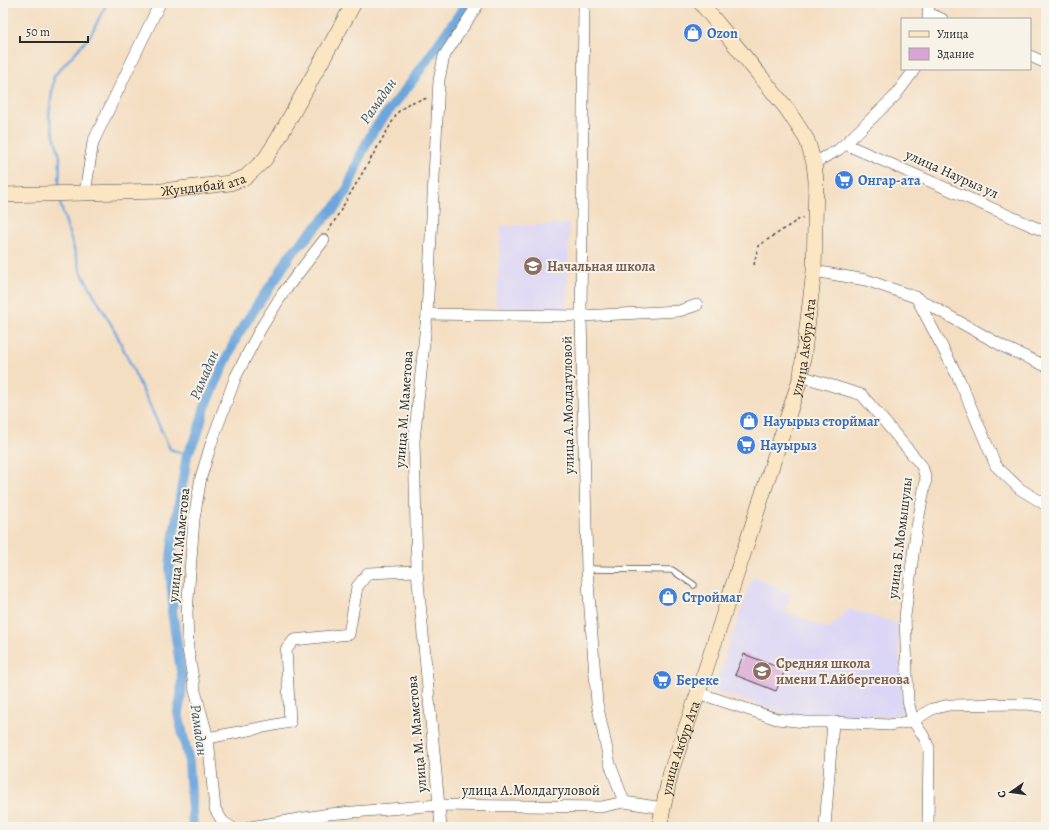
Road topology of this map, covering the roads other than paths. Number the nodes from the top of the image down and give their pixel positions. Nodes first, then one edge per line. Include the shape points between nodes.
1 (160, 3) edge
2 (354, 3) edge
3 (479, 3) edge
4 (584, 3) edge
5 (701, 3) edge
6 (929, 12) edge
7 (940, 18) edge
8 (1031, 56) edge
9 (1046, 63) edge
10 (914, 70) edge
11 (845, 144) junction
12 (814, 163) junction
13 (85, 193) junction
14 (3, 195) edge
15 (1046, 232) edge
16 (324, 240) road end
17 (814, 271) junction
18 (915, 297) junction
19 (696, 305) dead end
20 (426, 314) junction
21 (582, 316) junction
22 (1046, 366) edge
23 (801, 376) junction
24 (1046, 505) edge
25 (587, 569) junction
26 (417, 571) junction
27 (694, 585) dead end
28 (698, 694) junction
29 (1046, 707) edge
30 (913, 721) junction
31 (833, 722) junction
32 (208, 738) junction
33 (624, 802) junction
34 (438, 805) junction
35 (663, 808) junction
36 (231, 827) edge
37 (250, 827) edge
38 (441, 827) edge
39 (659, 827) edge
40 (825, 827) edge
41 (928, 827) edge

1 - 13 street via 93,142
2 - 13 main road, Жундибай ата via 278,139 264,159 246,177 230,183 162,191
3 - 20 street, улица М. Маметова via 444,56 439,80
4 - 21 street, улица А.Молдагуловой
5 - 12 main road, улица Акбур Ата via 787,109 807,140
6 - 7 street
8 - 9 street
10 - 11 street via 895,96
11 - 12 street
11 - 15 street, улица Наурыз ул
12 - 17 main road, улица Акбур Ата
13 - 14 main road, Жундибай ата
16 - 32 street, улица М.Маметова via 283,293 236,376 201,477 193,527 187,612 188,649 195,691
17 - 18 street via 866,280
17 - 23 main road, улица Акбур Ата
18 - 22 street via 1006,348
18 - 24 street via 960,380 996,466 1020,489
19 - 21 street via 679,311
20 - 21 street
20 - 26 street, улица М. Маметова via 414,441
21 - 25 street, улица А.Молдагуловой
23 - 28 main road, улица Акбур Ата
23 - 30 street, улица Б.Момышулы via 862,396 922,466 926,479 905,616 908,701
25 - 27 lane via 672,570
25 - 33 street, улица А.Молдагуловой via 597,702 610,764
26 - 32 street via 368,573 357,587 349,634 294,640 286,650 290,722
26 - 34 street, улица М. Маметова
28 - 31 street via 778,719
28 - 35 main road, улица Акбур Ата via 671,771
29 - 30 street via 1028,704 949,705 932,709
30 - 31 street via 889,725
30 - 41 street, улица Б.Момышулы via 929,748
31 - 40 street
32 - 36 street, улица М.Маметова via 215,809 223,822
33 - 34 street, улица А.Молдагуловой via 601,807
33 - 35 street, улица А.Молдагуловой
34 - 37 street via 329,814
34 - 38 street, улица М. Маметова
35 - 39 main road, улица Акбур Ата

